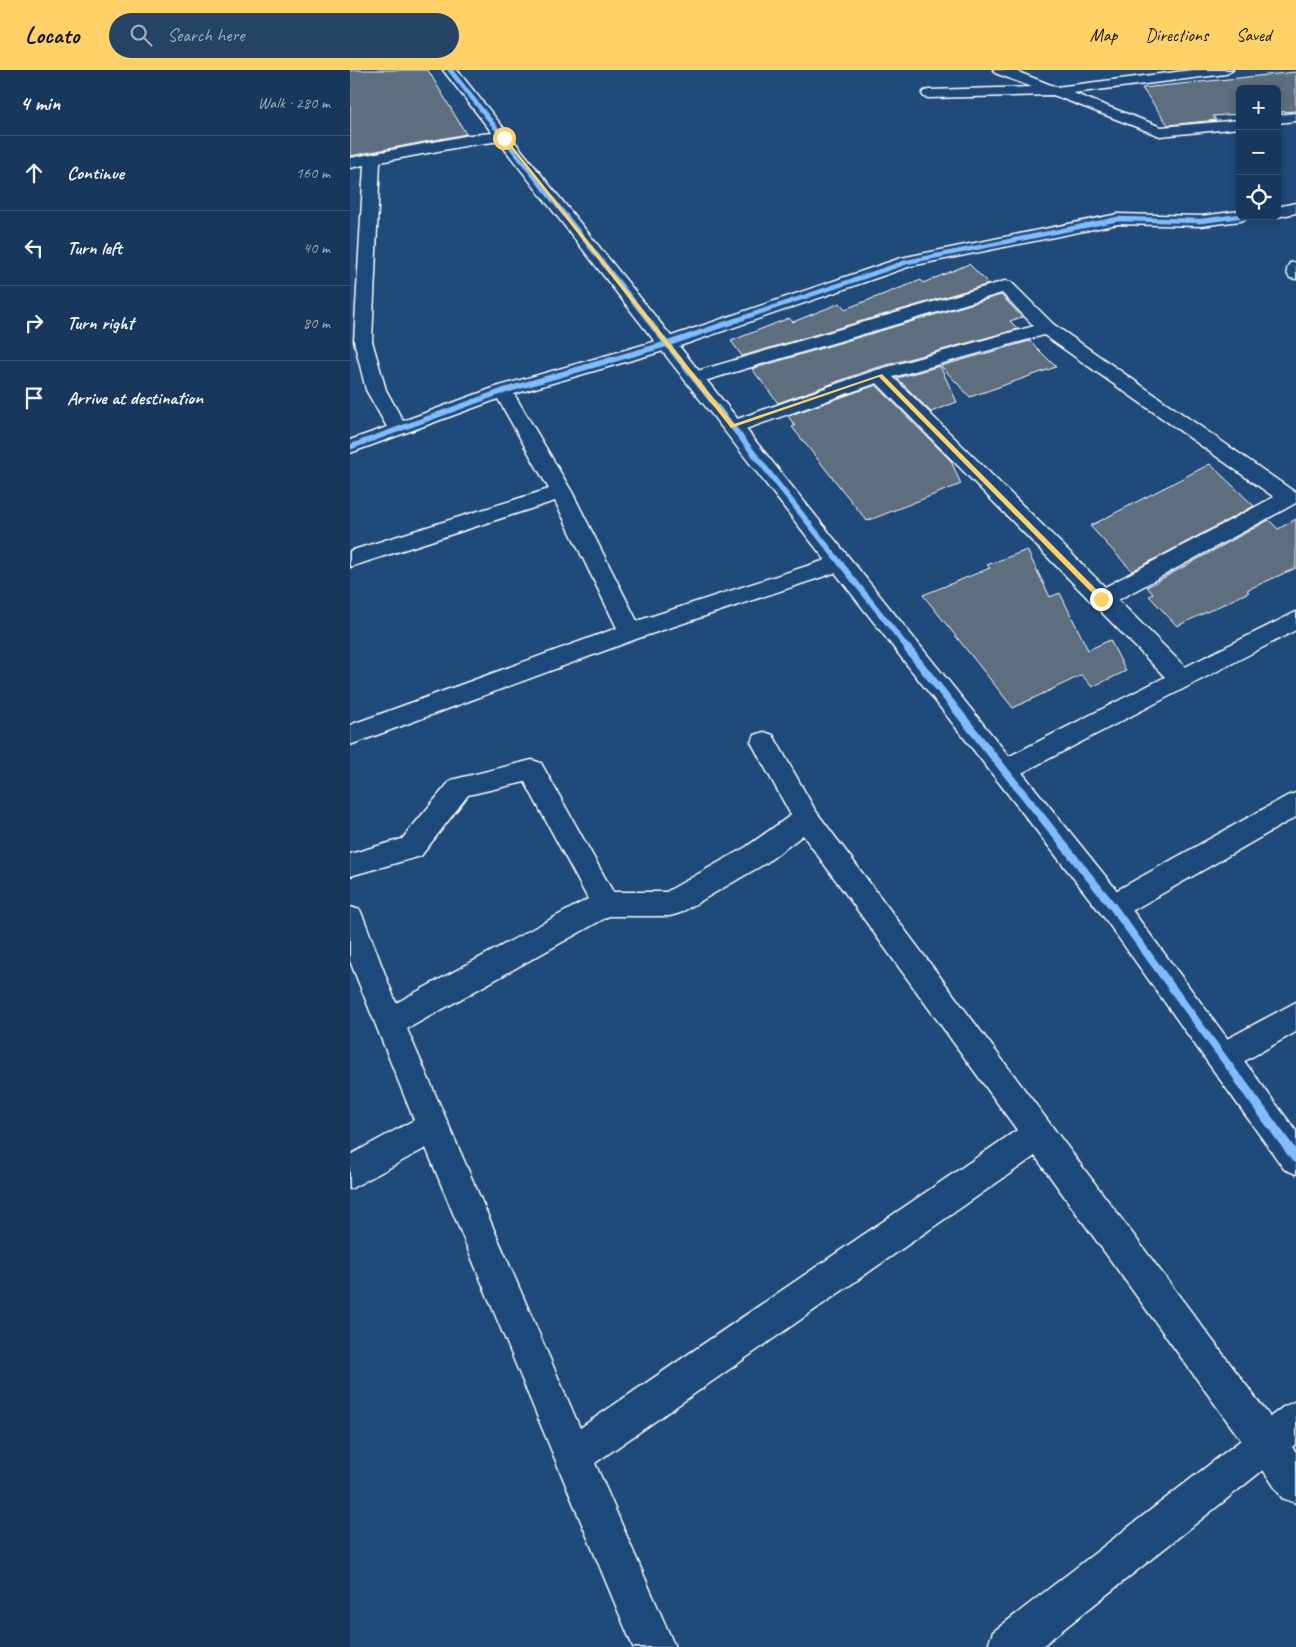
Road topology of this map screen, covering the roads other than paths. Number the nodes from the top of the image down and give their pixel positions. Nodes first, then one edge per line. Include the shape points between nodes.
1 (450, 70) edge
2 (1000, 70) edge
3 (1132, 70) edge
4 (1226, 70) edge
5 (1157, 79) junction
6 (1057, 91) junction
7 (929, 94) dead end
8 (1296, 117) edge
9 (1281, 119) edge
10 (1236, 124) edge
11 (504, 138) junction
12 (372, 158) junction
13 (350, 163) edge
14 (1296, 208) edge
15 (1281, 211) edge
16 (1236, 217) edge
17 (1296, 267) edge
18 (1296, 274) edge
19 (1047, 328) junction
20 (667, 344) junction
21 (880, 375) junction
22 (694, 378) junction
23 (503, 391) junction
24 (733, 426) junction
25 (398, 429) junction
26 (350, 446) edge
27 (561, 492) junction
28 (350, 559) edge
29 (841, 563) junction
30 (1101, 599) junction
31 (1296, 620) edge
32 (631, 632) junction
33 (1182, 679) junction
34 (350, 735) edge
35 (764, 742) dead end
36 (1005, 770) junction
37 (1296, 804) edge
38 (806, 818) junction
39 (350, 865) edge
40 (604, 904) junction
41 (1113, 907) junction
42 (350, 919) edge
43 (1296, 1016) edge
44 (390, 1023) junction
45 (1223, 1058) junction
46 (433, 1127) junction
47 (1039, 1134) junction
48 (1296, 1158) edge
49 (350, 1172) edge
50 (1296, 1420) edge
51 (1266, 1443) junction
52 (573, 1455) junction
53 (1296, 1484) edge
54 (654, 1647) edge
55 (1008, 1647) edge

1 - 11 street
2 - 6 street
3 - 5 street
4 - 5 street
5 - 6 street
6 - 7 street
6 - 10 street via 1160,132
8 - 9 street
11 - 12 street via 470,140
11 - 20 street
12 - 13 street
12 - 25 street via 363,341 376,390
14 - 15 street
16 - 20 street via 1201,221 1118,219 907,262
17 - 18 street
19 - 21 street
19 - 22 street via 1005,286
19 - 30 street via 1289,498
20 - 22 street
20 - 23 street
21 - 24 street
21 - 30 street
22 - 24 street
23 - 25 street
23 - 27 street
24 - 29 street
25 - 26 street
27 - 28 street
27 - 32 street
29 - 32 street
29 - 36 street
30 - 33 street
31 - 33 street
32 - 34 street
33 - 36 street
35 - 38 street
36 - 41 street
37 - 41 street
38 - 40 street via 756,855 670,904
38 - 47 street
39 - 40 street via 411,848 460,787 532,770
40 - 44 street
41 - 45 street
42 - 44 street
43 - 45 street
44 - 46 street
45 - 48 street
46 - 49 street
46 - 52 street
47 - 51 street
47 - 52 street
50 - 51 street
51 - 53 street
51 - 55 street
52 - 54 street

